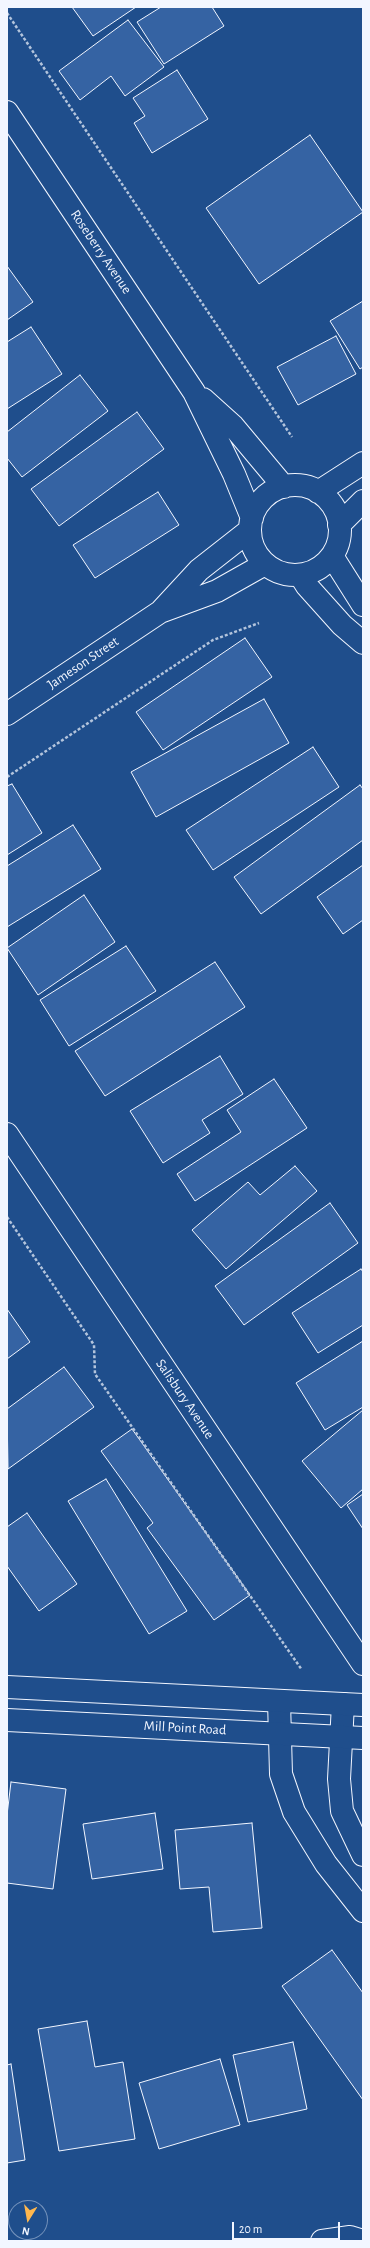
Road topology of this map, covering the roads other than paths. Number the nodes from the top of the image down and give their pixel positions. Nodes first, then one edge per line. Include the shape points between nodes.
1 (7, 112) edge
2 (194, 392) junction
3 (363, 463) edge
4 (284, 487) junction
5 (318, 492) junction
6 (363, 501) edge
7 (251, 524) junction
8 (340, 525) junction
9 (332, 556) junction
10 (265, 564) junction
11 (300, 575) junction
12 (363, 605) edge
13 (160, 612) junction
14 (363, 643) edge
15 (7, 714) edge
16 (7, 1134) edge
17 (363, 1664) edge
18 (7, 1687) edge
19 (279, 1701) junction
20 (353, 1704) edge
21 (7, 1720) edge
22 (279, 1732) junction
23 (352, 1737) edge
24 (363, 1855) edge
25 (363, 1911) edge
26 (322, 2241) edge
27 (362, 2241) edge

1 - 2 street, Roseberry Avenue
2 - 4 street, Roseberry Avenue via 233,426
2 - 7 street, Roseberry Avenue via 231,467
3 - 5 street
4 - 5 street via 295,486
4 - 7 street via 270,493 259,504
5 - 8 street via 329,500
6 - 8 street
7 - 10 street via 252,542
7 - 13 street, Jameson Street via 199,570
8 - 9 street via 338,541
9 - 11 street via 312,572
9 - 12 street
10 - 11 street via 287,575
10 - 13 street, Jameson Street via 217,591
11 - 14 street via 342,625
13 - 15 street, Jameson Street
16 - 17 street, Salisbury Avenue
18 - 19 street
19 - 20 street
19 - 22 street
20 - 23 street
21 - 22 street, Mill Point Road
22 - 23 street, Mill Point Road
22 - 25 street via 281,1774 294,1812 326,1864
23 - 24 street via 339,1779 342,1811
26 - 27 street via 350,2237

